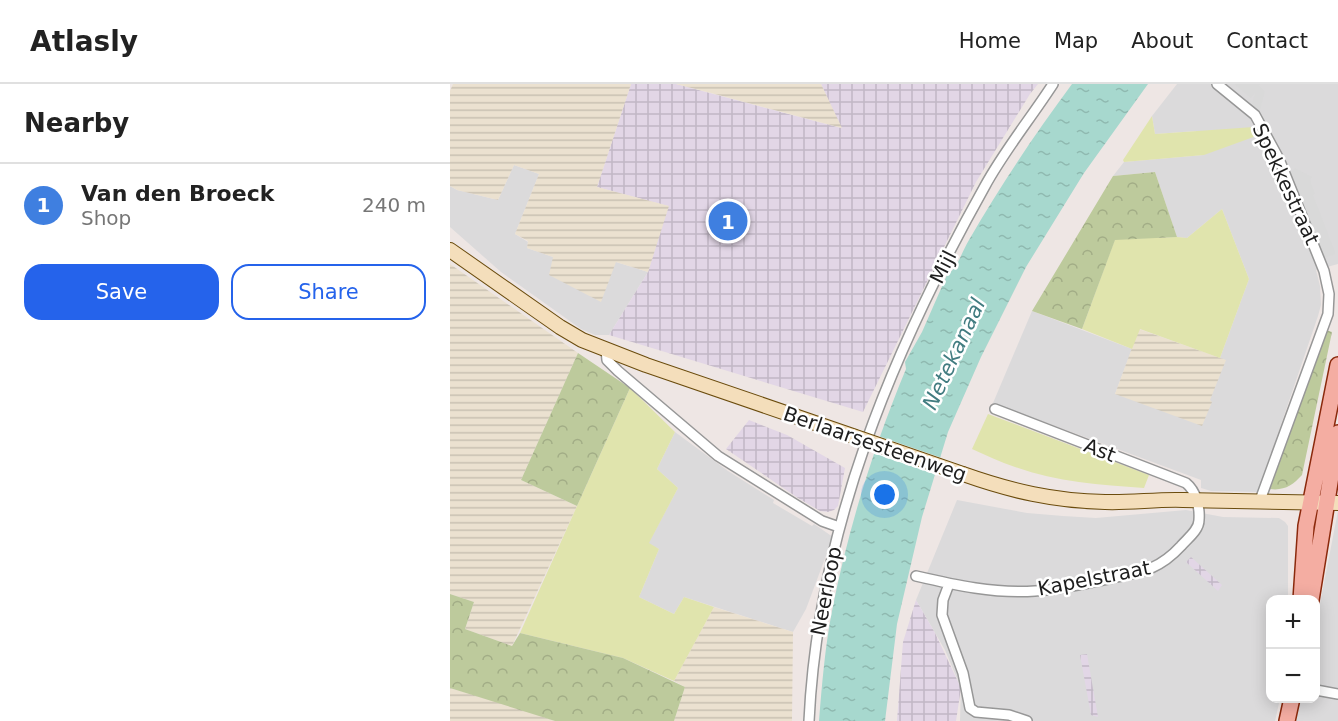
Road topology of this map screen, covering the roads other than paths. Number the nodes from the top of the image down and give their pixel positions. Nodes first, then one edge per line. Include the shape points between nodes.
1 (1053, 84) edge
2 (1217, 84) edge
3 (450, 250) edge
4 (606, 350) junction
5 (1338, 365) edge
6 (994, 409) dead end
7 (1338, 433) edge
8 (858, 463) joint
9 (1197, 501) junction
10 (1260, 503) junction
11 (1325, 503) edge
12 (839, 527) junction
13 (916, 576) dead end
14 (949, 584) junction
15 (1301, 595) edge
16 (1312, 595) edge
17 (1320, 691) edge
18 (1338, 694) edge
19 (1291, 703) edge
20 (809, 721) edge
21 (1027, 721) edge
22 (1287, 721) edge

1 - 8 street, Mijl via 986,184 918,318 877,408
2 - 10 street, Spekkestraat via 1255,115 1280,159 1322,263 1329,294 1328,314
3 - 4 street, Berlaarsesteenweg via 560,327
4 - 9 street, Berlaarsesteenweg, bridge via 1012,490 1055,499 1104,502
4 - 12 street via 607,360 618,371 718,456
5 - 11 main road
6 - 9 street, Ast via 1186,483
7 - 11 main road
8 - 12 street, Neerloop
9 - 10 street, Berlaarsesteenweg
9 - 14 street, Kapelstraat via 1198,526 1152,569 1066,588 1033,591
10 - 11 street, Berlaarsesteenweg
11 - 15 main road via 1306,526
11 - 16 main road
12 - 20 street, Neerloop via 818,630
13 - 14 street, Kapelstraat
14 - 21 street via 942,615 963,673 970,708
17 - 18 street
19 - 22 main road

